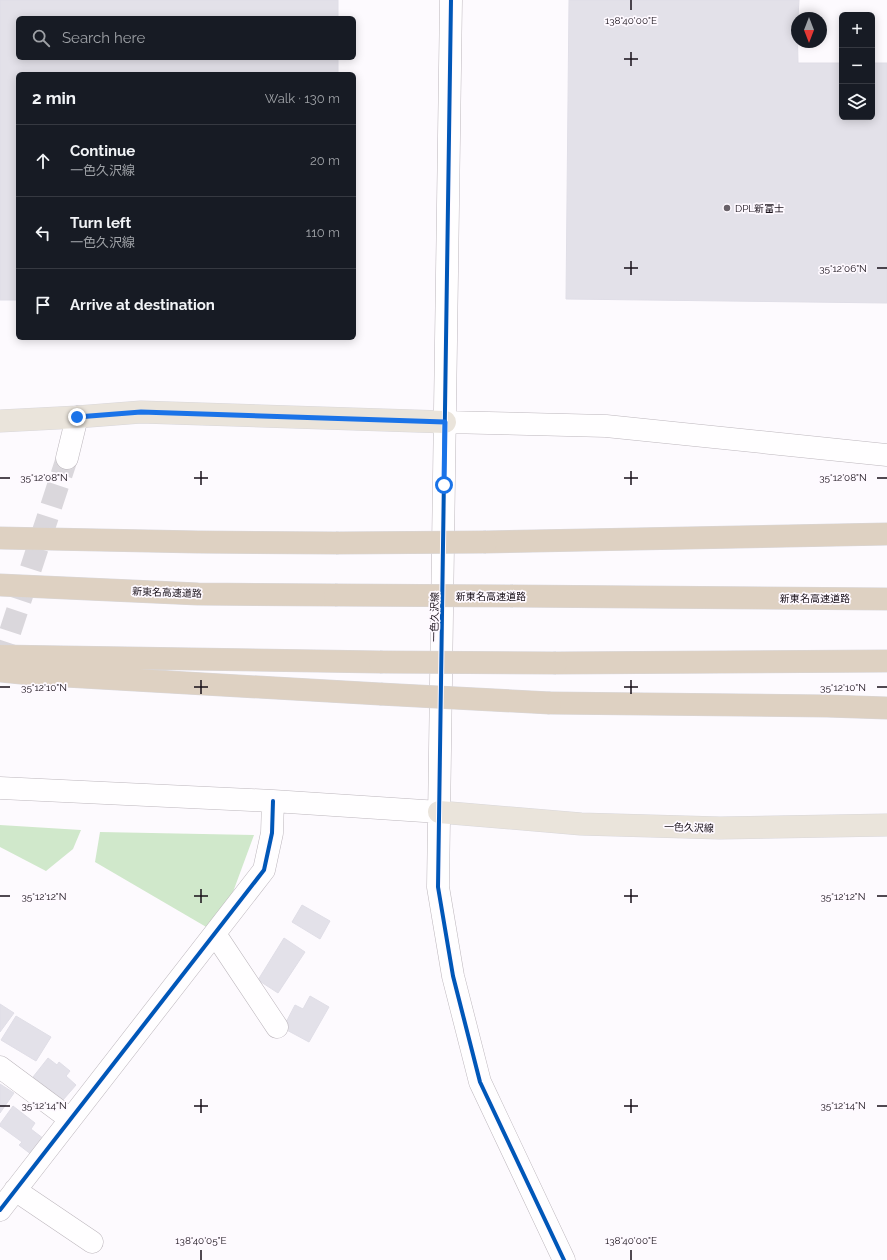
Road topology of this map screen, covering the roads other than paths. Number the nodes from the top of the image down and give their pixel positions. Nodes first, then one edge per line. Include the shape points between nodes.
1 (451, 0) edge
2 (77, 417) junction
3 (0, 421) edge
4 (445, 422) junction
5 (887, 456) edge
6 (67, 458) tunnel mouth
7 (887, 534) edge
8 (0, 538) edge
9 (0, 585) edge
10 (887, 599) edge
11 (0, 656) edge
12 (887, 661) edge
13 (0, 671) edge
14 (887, 708) edge
15 (0, 788) edge
16 (273, 801) junction
17 (439, 812) junction
18 (887, 825) edge
19 (215, 934) junction
20 (277, 1027) dead end
21 (0, 1067) edge
22 (70, 1119) junction
23 (15, 1190) junction
24 (0, 1210) edge
25 (92, 1242) dead end
26 (564, 1260) edge

1 - 4 street, 一色久沢線
2 - 3 main road
2 - 4 main road via 141,412
2 - 6 street
4 - 5 street via 606,426
4 - 17 street, 一色久沢線
7 - 8 highway, bridge via 336,543
9 - 10 highway, 新東名高速道路, bridge via 198,594
11 - 12 highway, bridge via 556,663
13 - 14 highway, bridge via 550,703
15 - 16 street
16 - 17 street
16 - 19 street via 272,833 264,870
17 - 18 main road, 一色久沢線 via 581,824 712,828
17 - 26 street via 438,887 453,976 480,1082
19 - 20 street
19 - 22 street
21 - 22 street
22 - 23 street
23 - 24 street
23 - 25 street

